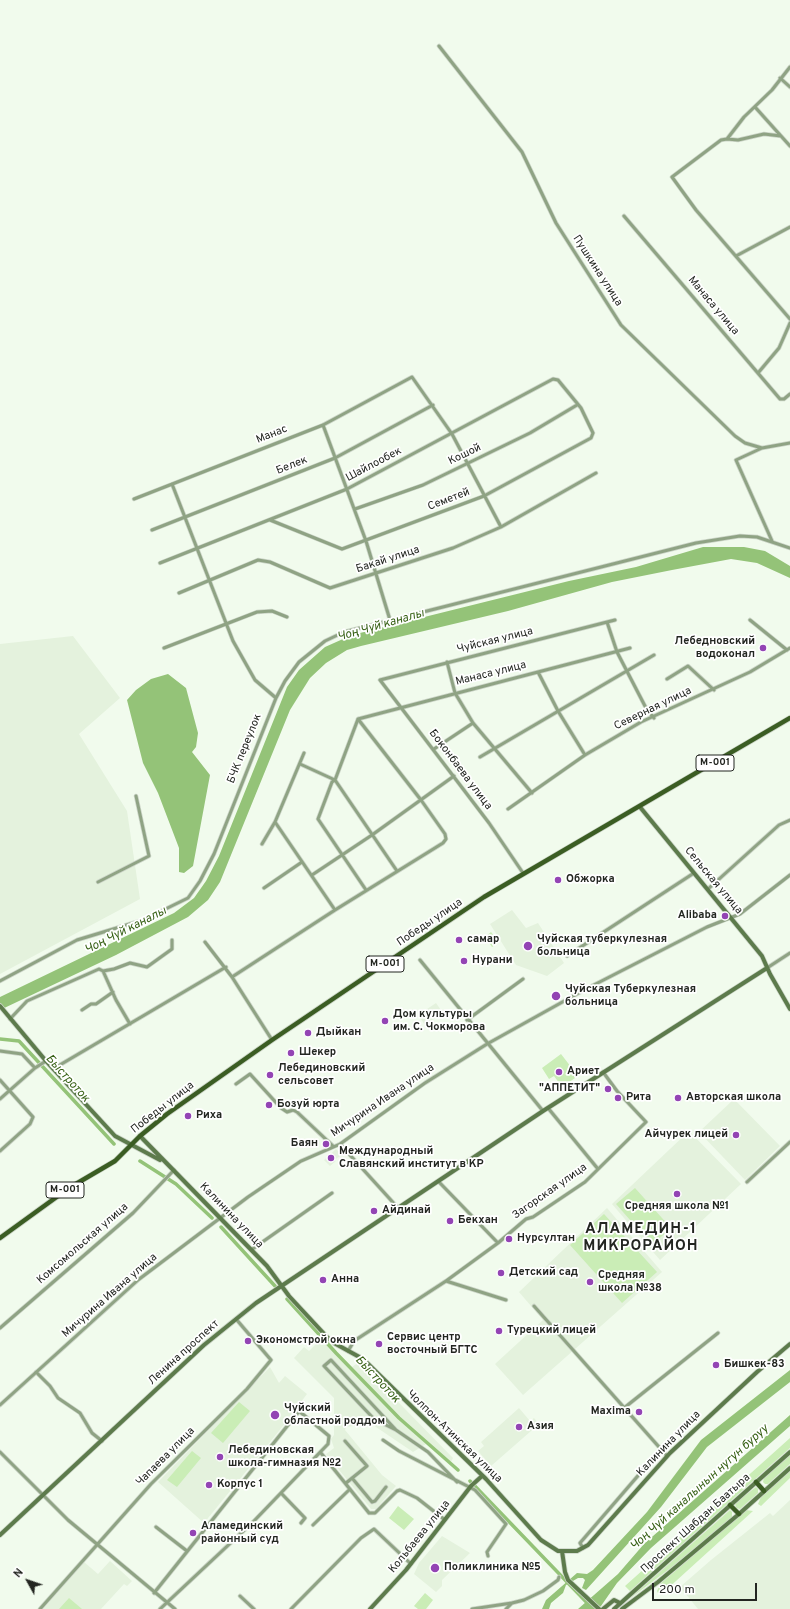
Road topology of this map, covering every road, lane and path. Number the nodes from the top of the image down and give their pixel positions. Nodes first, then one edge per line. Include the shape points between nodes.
1 (439, 46) dead end
2 (790, 67) edge
3 (780, 78) junction
4 (790, 87) edge
5 (755, 107) junction
6 (781, 136) junction
7 (727, 139) junction
8 (790, 146) edge
9 (624, 216) dead end
10 (789, 229) edge
11 (736, 256) junction
12 (790, 319) edge
13 (790, 324) edge
14 (758, 373) junction
15 (790, 394) edge
16 (432, 405) junction
17 (577, 405) junction
18 (323, 425) junction
19 (452, 434) junction
20 (790, 443) edge
21 (762, 448) junction
22 (335, 458) junction
23 (467, 465) junction
24 (596, 473) dead end
25 (172, 484) junction
26 (347, 489) junction
27 (484, 496) junction
28 (134, 499) dead end
29 (355, 509) junction
30 (186, 518) junction
31 (270, 520) junction
32 (501, 527) junction
33 (152, 530) dead end
34 (366, 541) junction
35 (772, 541) junction
36 (198, 548) junction
37 (790, 548) edge
38 (160, 563) dead end
39 (377, 573) junction
40 (210, 581) junction
41 (179, 593) dead end
42 (287, 617) dead end
43 (390, 620) junction
44 (615, 620) dead end
45 (750, 620) dead end
46 (607, 622) junction
47 (227, 624) junction
48 (164, 648) dead end
49 (630, 648) dead end
50 (789, 649) edge
51 (617, 652) junction
52 (654, 655) dead end
53 (447, 662) junction
54 (626, 670) junction
55 (538, 672) junction
56 (667, 679) dead end
57 (380, 680) joint
58 (714, 690) junction
59 (455, 693) junction
60 (276, 698) junction
61 (401, 708) junction
62 (558, 712) junction
63 (654, 718) junction
64 (790, 718) edge
65 (358, 719) junction
66 (473, 723) junction
67 (494, 748) junction
68 (434, 749) junction
69 (304, 753) dead end
70 (585, 755) junction
71 (480, 757) dead end
72 (300, 764) junction
73 (454, 776) junction
74 (334, 781) junction
75 (532, 793) junction
76 (136, 796) dead end
77 (421, 800) junction
78 (640, 807) junction
79 (508, 809) dead end
80 (790, 820) edge
81 (276, 822) junction
82 (372, 835) junction
83 (262, 844) dead end
84 (342, 855) junction
85 (302, 862) junction
86 (397, 871) junction
87 (522, 873) junction
88 (694, 873) junction
89 (312, 875) junction
90 (790, 875) edge
91 (98, 882) dead end
92 (264, 888) dead end
93 (708, 889) junction
94 (366, 890) junction
95 (335, 910) junction
96 (732, 917) junction
97 (172, 940) dead end
98 (205, 942) dead end
99 (790, 953) edge
100 (567, 956) dead end
101 (420, 960) dead end
102 (226, 967) junction
103 (767, 968) junction
104 (103, 971) junction
105 (232, 977) junction
106 (523, 980) dead end
107 (0, 981) edge
108 (113, 992) junction
109 (0, 1006) edge
110 (790, 1009) edge
111 (82, 1010) dead end
112 (10, 1019) junction
113 (468, 1020) junction
114 (130, 1024) junction
115 (272, 1040) junction
116 (487, 1044) junction
117 (0, 1050) edge
118 (46, 1061) junction
119 (36, 1067) junction
120 (54, 1069) junction
121 (603, 1072) junction
122 (0, 1080) edge
123 (236, 1084) dead end
124 (10, 1090) junction
125 (0, 1099) edge
126 (548, 1108) junction
127 (543, 1111) junction
128 (140, 1136) junction
129 (790, 1142) edge
130 (340, 1144) junction
131 (131, 1145) junction
132 (333, 1146) junction
133 (0, 1151) edge
134 (164, 1162) junction
135 (598, 1169) junction
136 (174, 1170) junction
137 (439, 1182) junction
138 (747, 1182) dead end
139 (332, 1193) dead end
140 (400, 1209) junction
141 (221, 1218) junction
142 (0, 1238) edge
143 (498, 1243) junction
144 (251, 1250) junction
145 (446, 1281) junction
146 (283, 1286) junction
147 (506, 1300) dead end
148 (534, 1306) dead end
149 (236, 1318) junction
150 (0, 1328) edge
151 (718, 1333) dead end
152 (790, 1344) edge
153 (348, 1351) junction
154 (36, 1372) junction
155 (0, 1405) edge
156 (624, 1408) junction
157 (396, 1430) junction
158 (384, 1440) dead end
159 (102, 1441) junction
160 (345, 1441) dead end
161 (661, 1449) junction
162 (0, 1452) edge
163 (790, 1452) edge
164 (321, 1453) junction
165 (667, 1456) junction
166 (790, 1468) edge
167 (482, 1476) junction
168 (352, 1478) junction
169 (456, 1482) junction
170 (756, 1482) junction
171 (346, 1483) junction
172 (386, 1487) dead end
173 (471, 1487) junction
174 (350, 1489) junction
175 (764, 1491) junction
176 (281, 1493) junction
177 (44, 1496) junction
178 (730, 1505) junction
179 (738, 1514) junction
180 (446, 1521) junction
181 (301, 1522) dead end
182 (313, 1525) dead end
183 (156, 1527) dead end
184 (0, 1535) edge
185 (97, 1545) junction
186 (582, 1548) junction
187 (187, 1551) junction
188 (562, 1551) junction
189 (488, 1556) dead end
190 (411, 1564) junction
191 (559, 1577) dead end
192 (154, 1593) junction
193 (240, 1596) dead end
194 (167, 1603) junction
195 (512, 1603) junction
196 (620, 1603) junction
197 (40, 1609) edge
198 (160, 1609) edge
199 (175, 1609) edge
200 (254, 1609) edge
201 (291, 1609) edge
202 (370, 1609) edge
203 (472, 1609) edge
204 (506, 1609) edge
205 (599, 1609) edge
206 (603, 1609) edge
207 (614, 1609) edge
208 (622, 1609) edge

1 - 21 street, Пушкина улица via 522,152 556,223 621,325 735,436 745,443
2 - 3 street
3 - 4 street
3 - 5 street
5 - 6 street
5 - 7 street
6 - 7 street via 764,134 738,140
6 - 8 street
7 - 11 street via 721,140 672,177 696,210
9 - 14 street, Манаса улица
10 - 11 street
11 - 12 street
13 - 14 street via 779,348
14 - 15 street, Манаса улица via 780,399
16 - 18 street, Манас via 412,377
16 - 19 street
16 - 22 street, Белек
17 - 19 street, Шайлообек via 558,380 553,379
17 - 23 street, Кошой via 530,434
17 - 27 street, Семетей via 593,433 592,437
18 - 22 street
18 - 25 street, Манас
19 - 23 street
19 - 26 street, Шайлообек
20 - 21 street, Пушкина улица
21 - 35 street via 736,460
22 - 26 street
22 - 30 street, Белек
23 - 27 street
23 - 29 street, Кошой via 423,485
24 - 32 street, Бакай улица
25 - 28 street, Манас
25 - 30 street
26 - 29 street
26 - 31 street, Шайлообек
27 - 32 street
27 - 34 street, Семетей
29 - 34 street
30 - 33 street, Белек
30 - 36 street
31 - 34 street, Семетей via 342,549
31 - 36 street, Шайлообек
32 - 39 street, Бакай улица via 453,548
34 - 39 street
35 - 37 street, БЧК переулок
35 - 43 street, БЧК переулок via 740,536 696,543
36 - 38 street, Шайлообек
36 - 40 street
39 - 40 street, Бакай улица via 330,588 270,562 258,560
39 - 43 street
40 - 41 street, Бакай улица
40 - 47 street
42 - 47 street via 265,610
43 - 60 street, БЧК переулок via 344,632 325,641 299,662
44 - 46 street, Чуйская улица
45 - 50 street, Северная улица
46 - 51 street
46 - 53 street, Чуйская улица
47 - 48 street
47 - 60 street via 233,642 255,680
49 - 51 street, Манаса улица
50 - 58 street, Северная улица
51 - 54 street
51 - 55 street, Манаса улица
52 - 54 street
53 - 57 street, Чуйская улица
53 - 59 street
54 - 62 street
54 - 63 street
55 - 59 street, Манаса улица
55 - 62 street
56 - 58 street via 688,666
57 - 61 street, Боконбаева улица
58 - 63 street, Северная улица
59 - 61 street, Манаса улица
59 - 66 street
60 - 107 street, БЧК переулок via 214,854 188,898 143,920 77,940
61 - 65 street, Манаса улица
61 - 68 street, Боконбаева улица
62 - 67 street
62 - 70 street
63 - 70 street, Северная улица via 641,722
64 - 78 main road, Победы улица / М-001
65 - 74 street
65 - 77 street
66 - 67 street
66 - 68 street
67 - 71 street
67 - 75 street
68 - 73 street, Боконбаева улица
69 - 72 street
70 - 75 street, Северная улица
72 - 74 street
72 - 81 street
73 - 77 street
73 - 87 street, Боконбаева улица
74 - 82 street
74 - 84 street via 318,819
75 - 79 street, Северная улица
76 - 91 street via 149,856
77 - 82 street
77 - 86 street via 446,839
78 - 87 main road, Победы улица / М-001
78 - 88 main road, Сельская улица
80 - 93 street via 779,825
81 - 83 street
81 - 85 street
82 - 84 street
82 - 86 street
84 - 89 street
84 - 94 street
85 - 89 street
85 - 92 street
86 - 94 street
87 - 115 main road, Победы улица / М-001
88 - 93 main road, Сельская улица
88 - 100 street
89 - 95 street
90 - 96 street, Мичурина Ивана улица
93 - 96 main road, Сельская улица
94 - 95 street
95 - 105 street
96 - 103 main road, Сельская улица via 762,956
96 - 116 street, Мичурина Ивана улица via 707,927 584,990
97 - 104 street via 172,949 147,967 130,963
98 - 102 street
99 - 103 street
101 - 113 street
102 - 105 street
102 - 114 street
103 - 110 main road, Сельская улица
103 - 121 main road, Ленина проспект
104 - 108 street
104 - 112 street via 99,968 27,1001
105 - 115 street
106 - 113 street
108 - 111 street
108 - 114 street
109 - 112 main road, Калинина улица
112 - 118 main road, Калинина улица
113 - 116 street
114 - 120 street
115 - 128 main road, Победы улица / М-001
116 - 127 street
116 - 130 street, Мичурина Ивана улица via 425,1083
117 - 119 street via 22,1054
118 - 119 street
118 - 120 main road, Калинина улица
119 - 124 street
120 - 131 main road, Калинина улица via 118,1139
121 - 126 main road, Ленина проспект
121 - 135 street, Загорская улица via 646,1122
122 - 124 street
123 - 132 street via 250,1074 281,1108 287,1112 295,1111
124 - 125 street
124 - 133 street via 33,1117 30,1124
126 - 127 main road, Ленина проспект
126 - 135 street
127 - 137 main road, Ленина проспект
128 - 131 main road, Победы улица / М-001
128 - 134 main road, Калинина улица
129 - 138 street
130 - 132 street, Мичурина Ивана улица
130 - 140 street
131 - 134 main road, Калинина улица
131 - 142 main road, Победы улица / М-001 via 115,1161 69,1188
132 - 141 street, Мичурина Ивана улица via 301,1161
134 - 136 main road, Калинина улица
135 - 143 street, Загорская улица via 585,1182 533,1217 526,1219
136 - 141 main road, Калинина улица
136 - 150 street, Комсомольская улица via 134,1213
137 - 140 main road, Ленина проспект
137 - 143 street
139 - 144 street
140 - 146 main road, Ленина проспект
141 - 144 main road, Калинина улица
141 - 154 street, Мичурина Ивана улица via 138,1280
143 - 145 street, Загорская улица
144 - 146 main road, Калинина улица
145 - 147 street
145 - 153 street, Загорская улица via 354,1341
146 - 149 main road, Ленина проспект
146 - 153 main road, Чолпон-Атинская улица via 289,1296 328,1338
148 - 156 street
149 - 159 main road, Ленина проспект
149 - 185 street, Чапаева улица via 271,1360 247,1389 151,1484
151 - 156 street
152 - 165 main road, Калинина улица
153 - 167 main road, Чолпон-Атинская улица via 363,1359
154 - 155 street, Мичурина Ивана улица
154 - 159 street via 58,1398 80,1414 92,1433
156 - 161 street
157 - 157 street via 374,1419 324,1366 332,1360
157 - 169 street via 428,1452
158 - 169 street
159 - 177 main road, Ленина проспект
160 - 168 street via 367,1466
161 - 165 street
161 - 186 street via 580,1543
162 - 177 street
163 - 170 main road, Проспект Шабдан Баатыра
164 - 171 street
164 - 176 street
164 - 187 street via 330,1436 300,1411
165 - 186 main road, Калинина улица via 593,1540
166 - 175 main road, Проспект Шабдан Баатыра
167 - 173 main road, Кольбаева улица
167 - 188 main road, Чолпон-Атинская улица via 541,1540 550,1547
168 - 171 street
168 - 172 street via 372,1502
169 - 173 street
170 - 175 main road
170 - 178 main road, Проспект Шабдан Баатыра
171 - 174 street
173 - 180 main road, Кольбаева улица
173 - 189 street via 506,1524
174 - 180 street via 372,1514 400,1490 417,1498
174 - 182 street
175 - 179 main road, Проспект Шабдан Баатыра
176 - 181 street via 306,1518
176 - 194 street
177 - 184 main road, Ленина проспект
177 - 185 street
178 - 179 main road
178 - 196 main road, Проспект Шабдан Баатыра
179 - 208 main road, Проспект Шабдан Баатыра
180 - 190 main road, Кольбаева улица
183 - 187 street
185 - 192 street
185 - 197 street, Чапаева улица
186 - 188 main road via 572,1552
187 - 192 street
188 - 205 main road via 568,1580
190 - 201 street via 374,1529 361,1538
190 - 202 main road, Кольбаева улица
191 - 195 street via 554,1584 536,1595
192 - 194 street
193 - 200 street
194 - 198 street
194 - 199 street
195 - 203 street
195 - 204 street
196 - 206 main road via 614,1600
196 - 207 main road, Проспект Шабдан Баатыра

